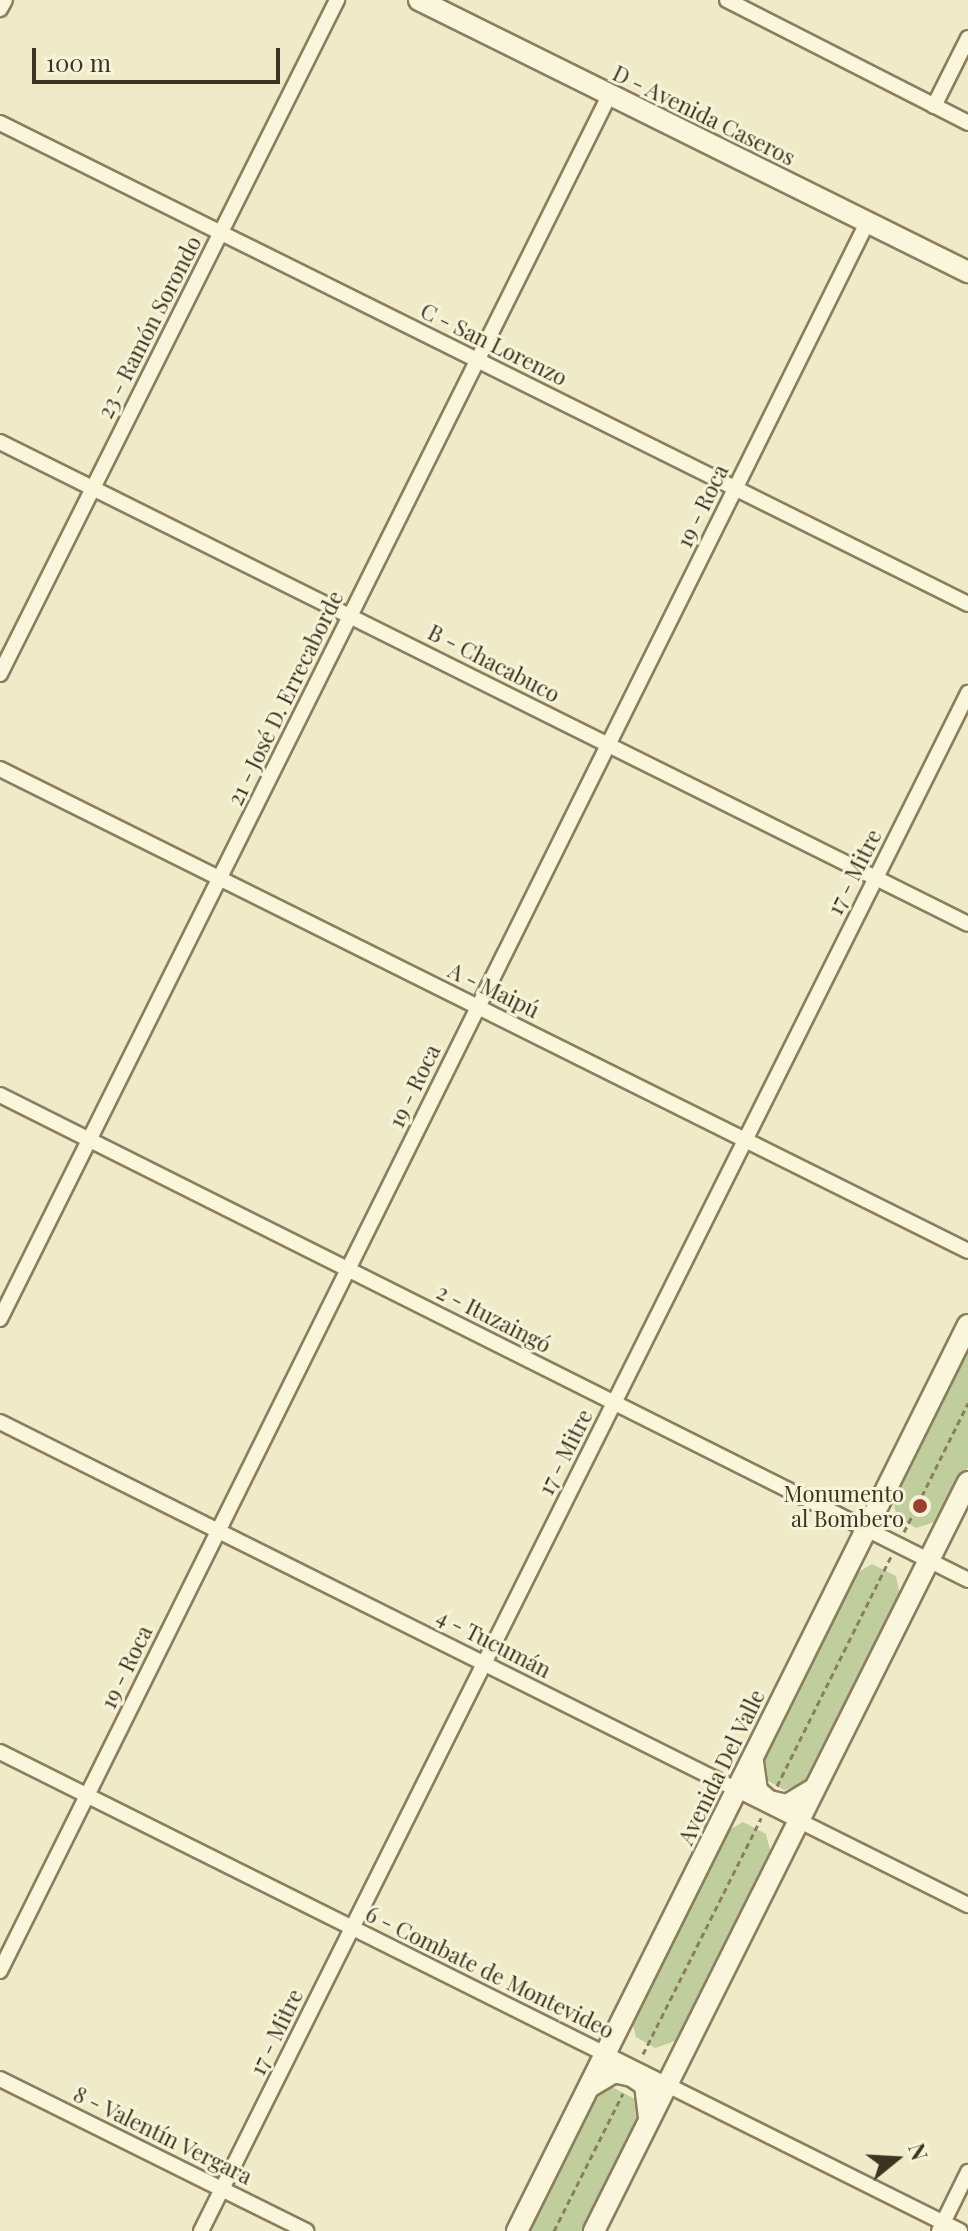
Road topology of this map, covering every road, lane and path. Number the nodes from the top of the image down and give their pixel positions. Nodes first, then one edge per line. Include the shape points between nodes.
1 (5, 0) edge
2 (337, 0) edge
3 (419, 0) edge
4 (727, 0) edge
5 (0, 9) edge
6 (968, 38) edge
7 (609, 96) junction
8 (934, 106) junction
9 (0, 123) edge
10 (968, 123) edge
11 (868, 221) junction
12 (220, 233) junction
13 (968, 272) edge
14 (477, 360) junction
15 (0, 442) edge
16 (93, 488) junction
17 (735, 488) junction
18 (968, 604) edge
19 (350, 616) junction
20 (0, 674) edge
21 (968, 693) edge
22 (608, 745) junction
23 (0, 769) edge
24 (219, 878) junction
25 (876, 878) junction
26 (968, 924) edge
27 (478, 1007) junction
28 (0, 1095) edge
29 (89, 1140) junction
30 (745, 1140) junction
31 (968, 1251) edge
32 (348, 1270) junction
33 (0, 1319) edge
34 (968, 1325) edge
35 (614, 1403) junction
36 (0, 1422) edge
37 (968, 1482) edge
38 (866, 1529) junction
39 (218, 1531) junction
40 (929, 1561) junction
41 (968, 1580) edge
42 (484, 1663) junction
43 (0, 1752) edge
44 (754, 1754) junction
45 (816, 1787) junction
46 (737, 1789) junction
47 (87, 1795) junction
48 (799, 1820) junction
49 (968, 1905) edge
50 (352, 1928) junction
51 (0, 1971) edge
52 (605, 2054) junction
53 (0, 2079) edge
54 (667, 2085) junction
55 (587, 2090) junction
56 (649, 2122) junction
57 (968, 2172) edge
58 (222, 2189) junction
59 (941, 2227) edge
60 (201, 2231) edge
61 (306, 2231) edge
62 (517, 2231) edge
63 (594, 2231) edge
64 (960, 2231) edge

1 - 5 street
2 - 12 street, 23 - Ramón Sorondo
3 - 7 street, D - Avenida Caseros
4 - 8 street
6 - 8 street
7 - 11 street, D - Avenida Caseros
7 - 14 street, 21 - José D. Errecaborde
8 - 10 street
9 - 12 street, C - San Lorenzo
11 - 13 street, D - Avenida Caseros
11 - 17 street, 19 - Roca
12 - 14 street, C - San Lorenzo
12 - 16 street, 23 - Ramón Sorondo
14 - 17 street, C - San Lorenzo
14 - 19 street, 21 - José D. Errecaborde
15 - 16 street, B - Chacabuco
16 - 19 street, B - Chacabuco
16 - 20 street, 23 - Ramón Sorondo
17 - 18 street, C - San Lorenzo
17 - 22 street, 19 - Roca
19 - 22 street, B - Chacabuco
19 - 24 street, 21 - José D. Errecaborde
21 - 25 street, 17 - Mitre
22 - 25 street, B - Chacabuco
22 - 27 street, 19 - Roca
23 - 24 street, A - Maipú
24 - 27 street, A - Maipú
24 - 29 street, 21 - José D. Errecaborde
25 - 26 street, B - Chacabuco
25 - 30 street, 17 - Mitre
27 - 30 street, A - Maipú
27 - 32 street, 19 - Roca
28 - 29 street, 2 - Ituzaingó
29 - 32 street, 2 - Ituzaingó
29 - 33 street, 21 - José D. Errecaborde
30 - 31 street, A - Maipú
30 - 35 street, 17 - Mitre
32 - 35 street, 2 - Ituzaingó
32 - 39 street, 19 - Roca
34 - 38 street, Avenida Del Valle
35 - 38 street, 2 - Ituzaingó
35 - 42 street, 17 - Mitre
36 - 39 street, 4 - Tucumán
37 - 40 street
38 - 40 street, 2 - Ituzaingó
38 - 44 street, Avenida Del Valle
39 - 42 street, 4 - Tucumán
39 - 47 street, 19 - Roca
40 - 41 street, 2 - Ituzaingó
40 - 45 street
42 - 46 street, 4 - Tucumán
42 - 50 street, 17 - Mitre
43 - 47 street, 6 - Combate de Montevideo
44 - 45 street via 751,1775 757,1791 769,1801 787,1805
44 - 46 street, Avenida Del Valle
45 - 48 street
46 - 48 street, 4 - Tucumán
46 - 52 street, Avenida Del Valle
47 - 50 street, 6 - Combate de Montevideo
47 - 51 street, 19 - Roca
48 - 49 street, 4 - Tucumán
48 - 54 street
50 - 52 street, 6 - Combate de Montevideo
50 - 58 street, 17 - Mitre
52 - 54 street, 6 - Combate de Montevideo
52 - 55 street, Avenida Del Valle
53 - 58 street, 8 - Valentín Vergara
54 - 56 street
54 - 59 street, 6 - Combate de Montevideo
55 - 56 street via 614,2072 632,2076 645,2085
55 - 62 street, Avenida Del Valle
56 - 63 street
57 - 59 street
58 - 60 street, 17 - Mitre
58 - 61 street, 8 - Valentín Vergara
59 - 64 street, 6 - Combate de Montevideo

